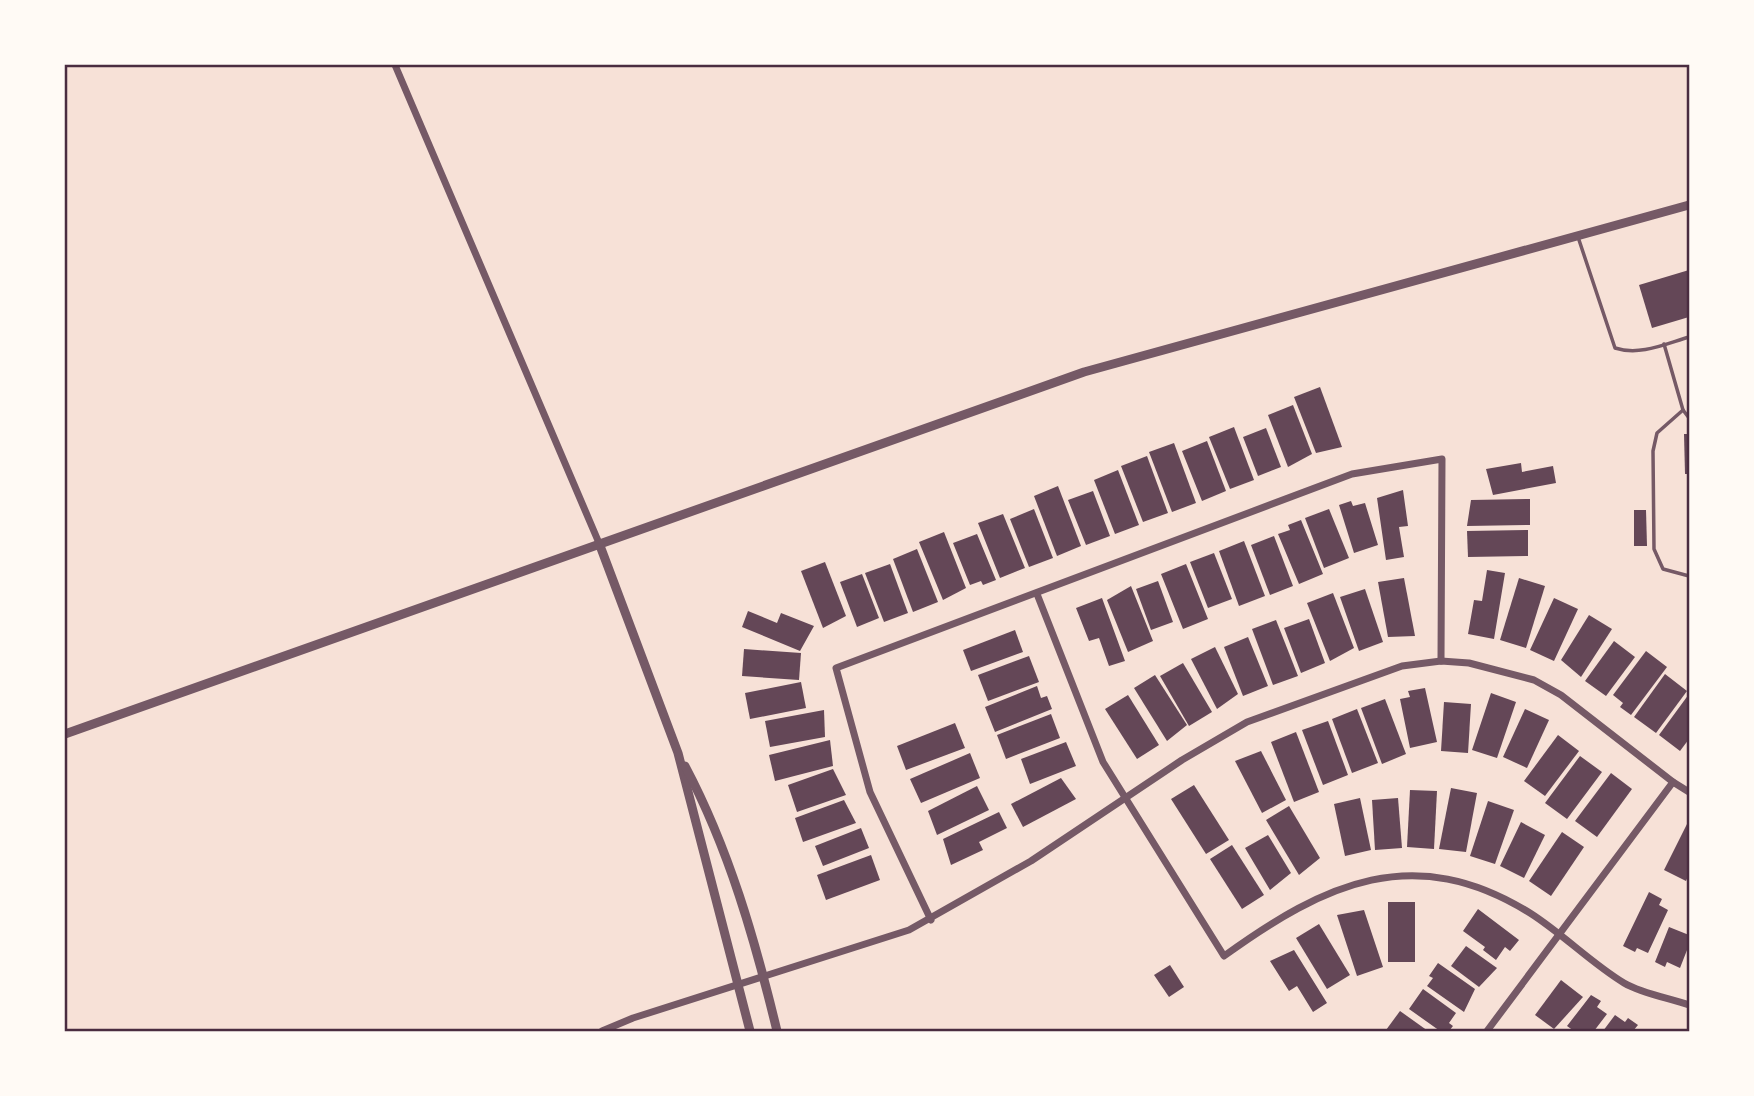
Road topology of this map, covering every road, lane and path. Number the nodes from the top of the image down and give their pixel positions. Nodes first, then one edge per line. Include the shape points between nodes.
1 (395, 65) edge
2 (1689, 205) edge
3 (1577, 236) junction
4 (1689, 337) edge
5 (1664, 344) junction
6 (1683, 410) junction
7 (1689, 418) edge
8 (598, 543) junction
9 (1689, 576) edge
10 (1037, 594) junction
11 (1441, 661) junction
12 (65, 734) edge
13 (678, 753) junction
14 (1673, 782) junction
15 (1689, 792) edge
16 (1128, 798) junction
17 (931, 920) junction
18 (1559, 936) junction
19 (764, 978) junction
20 (738, 985) junction
21 (1689, 1005) edge
22 (602, 1031) edge
23 (750, 1031) edge
24 (777, 1031) edge
25 (1487, 1031) edge

1 - 8 street
2 - 3 street
3 - 5 lane via 1615,348 1626,352
3 - 8 street via 1084,372
4 - 5 lane
5 - 6 lane
6 - 7 lane
6 - 9 lane via 1657,433 1655,442 1654,549 1662,569
8 - 12 street
8 - 13 street
10 - 11 street via 1352,474 1442,459
10 - 16 street via 1103,762
10 - 17 street via 836,668 870,792
11 - 14 street via 1481,665 1534,680 1561,695
11 - 16 street via 1402,666 1247,722
13 - 19 street via 706,806
13 - 20 street
14 - 15 street
14 - 18 street
16 - 17 street
16 - 18 street via 1224,956 1315,899 1371,878 1405,875 1433,877 1494,894
17 - 19 street
18 - 21 street via 1626,984
18 - 25 street
19 - 20 street
19 - 24 street
20 - 22 street
20 - 23 street

